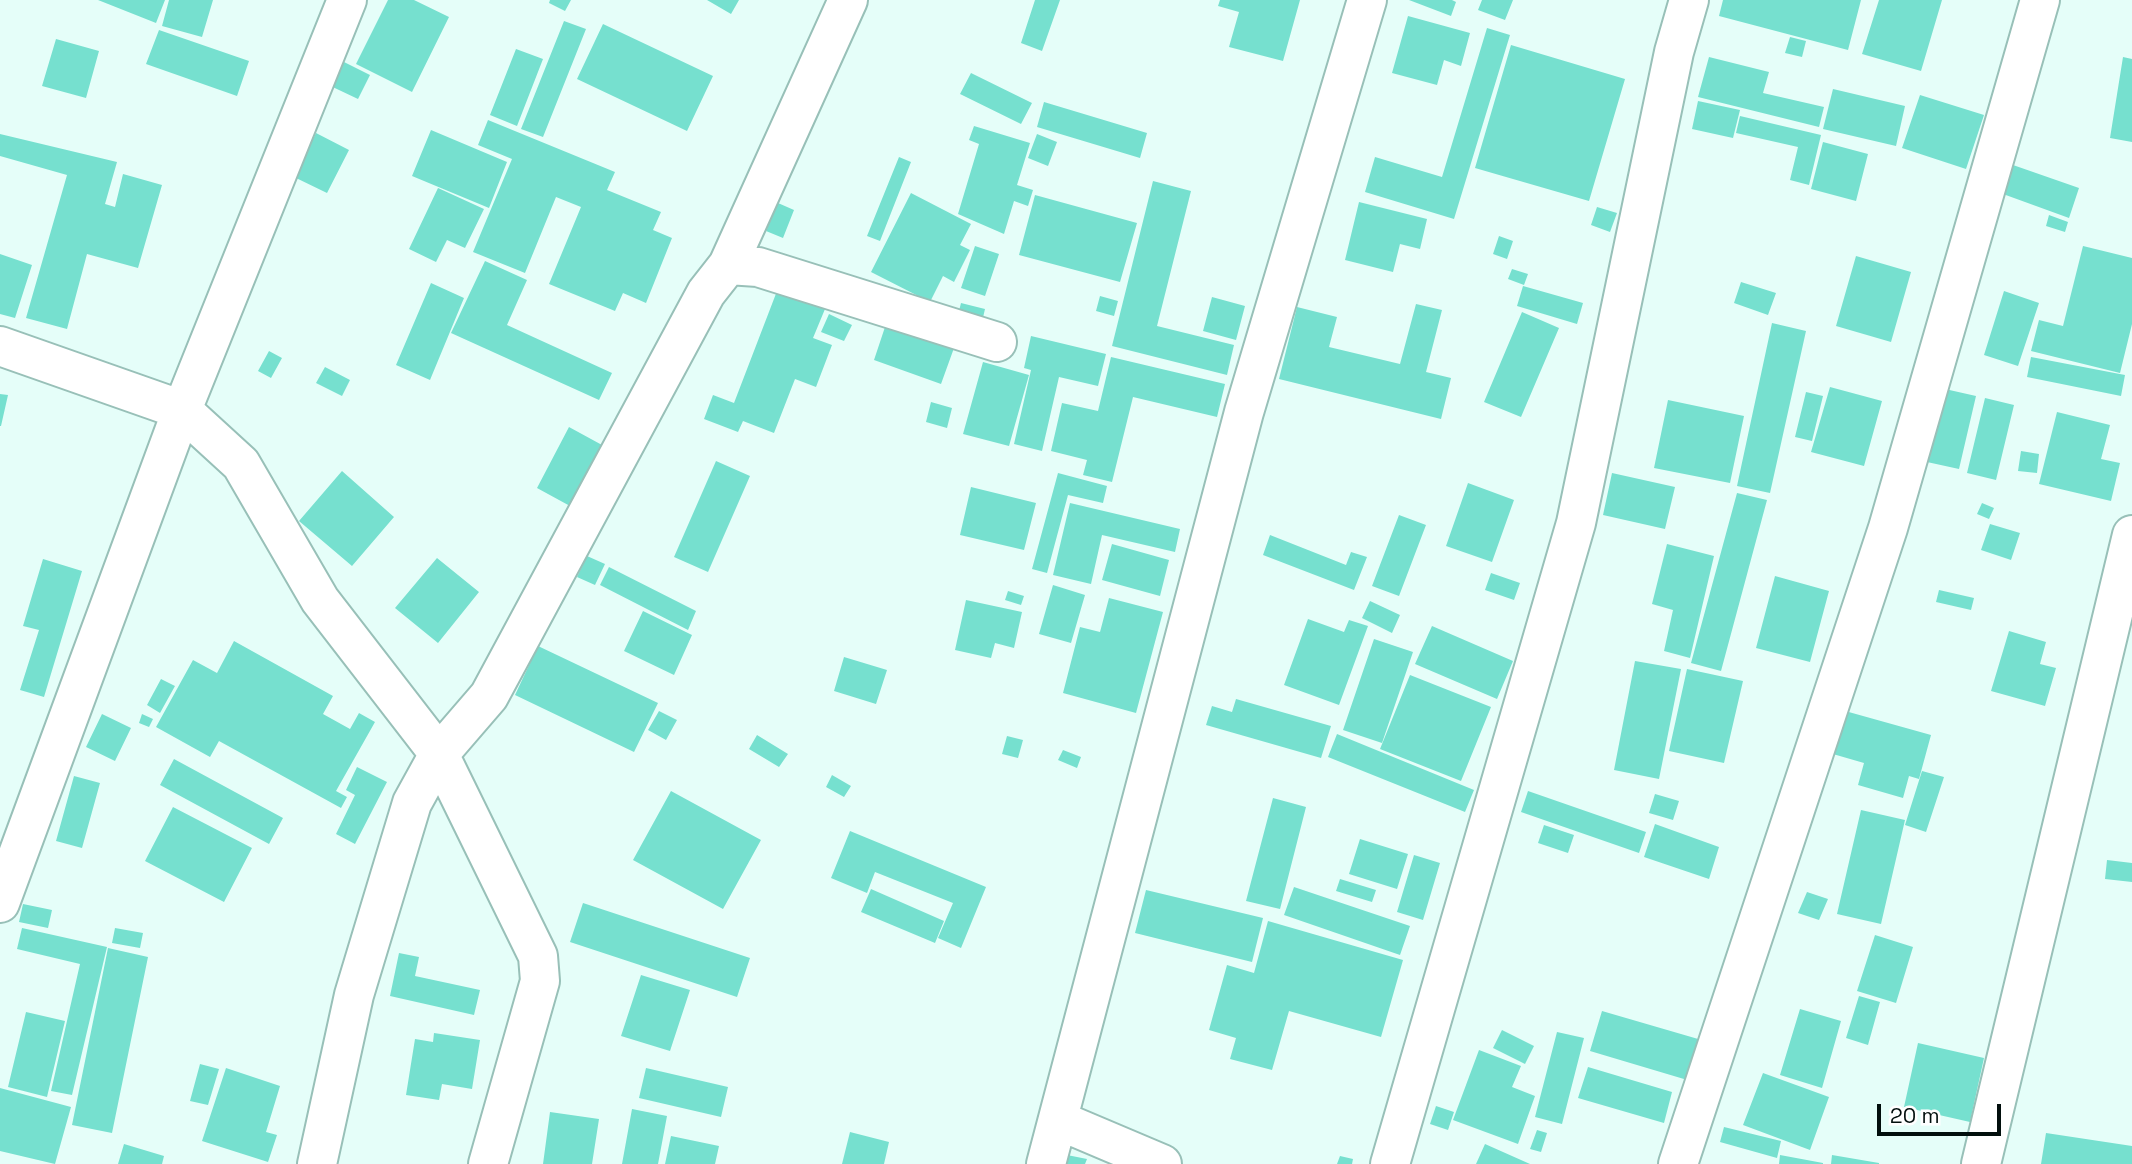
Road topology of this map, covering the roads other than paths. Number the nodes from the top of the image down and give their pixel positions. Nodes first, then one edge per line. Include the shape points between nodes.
1 (347, 0) edge
2 (848, 0) edge
3 (1367, 0) edge
4 (1689, 0) edge
5 (2040, 0) edge
6 (727, 265) junction
7 (997, 342) dead end
8 (0, 346) edge
9 (182, 410) junction
10 (2132, 535) edge
11 (439, 754) junction
12 (0, 903) edge
13 (1058, 1120) junction
14 (317, 1164) edge
15 (488, 1164) edge
16 (1046, 1164) edge
17 (1162, 1164) edge
18 (1390, 1164) edge
19 (1678, 1164) edge
20 (1981, 1164) edge

1 - 9 street
2 - 6 street
3 - 13 street via 1244,412
4 - 18 street via 1674,52 1576,523
5 - 19 street via 1888,527
6 - 7 street via 758,267
6 - 11 street via 706,293 489,696
8 - 9 street
9 - 11 street via 241,464 320,600
9 - 12 street
10 - 20 street
11 - 14 street via 412,803 354,995
11 - 15 street via 538,956 540,981
13 - 16 street
13 - 17 street

